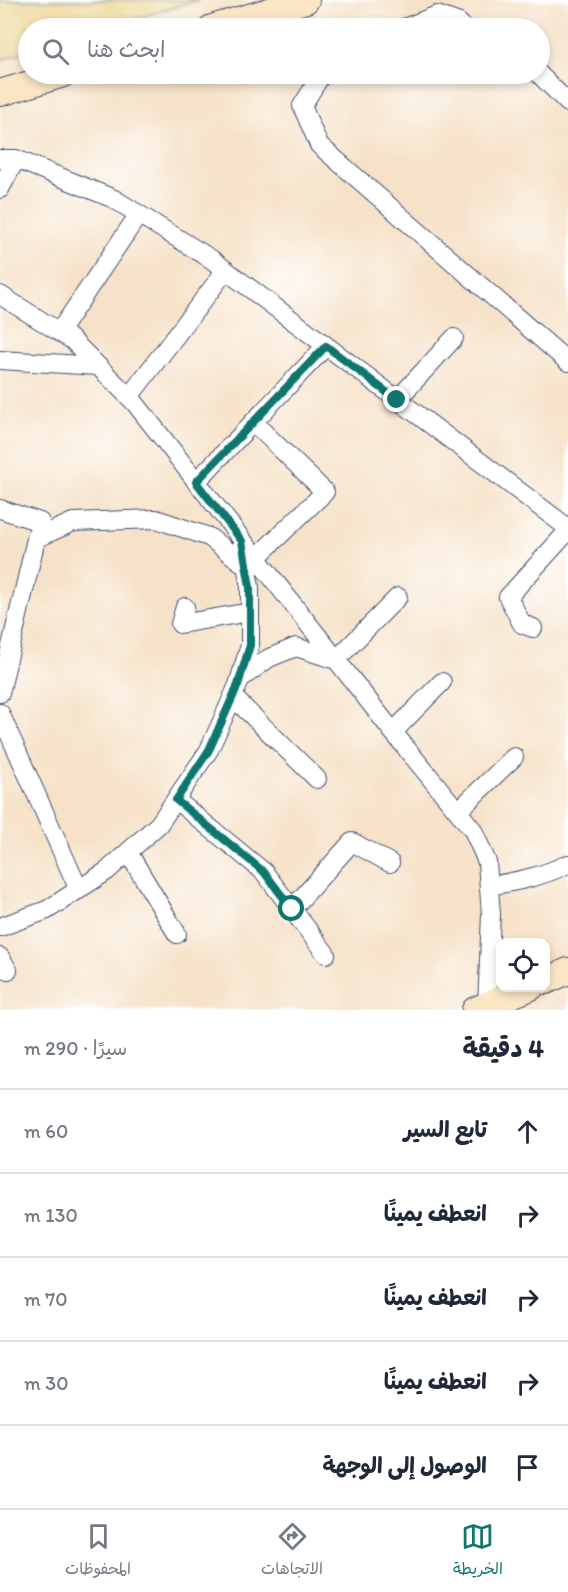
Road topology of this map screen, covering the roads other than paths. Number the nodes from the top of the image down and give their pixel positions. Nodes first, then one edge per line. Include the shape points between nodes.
1 (306, 0) edge
2 (246, 18) edge
3 (429, 18) edge
4 (445, 18) edge
5 (30, 84) edge
6 (316, 84) edge
7 (548, 84) edge
8 (0, 93) edge
9 (568, 103) edge
10 (8, 159) edge
11 (0, 189) edge
12 (139, 214) junction
13 (226, 270) junction
14 (0, 295) edge
15 (59, 332) junction
16 (454, 338) dead end
17 (326, 346) junction
18 (0, 360) edge
19 (568, 362) edge
20 (98, 366) junction
21 (129, 397) junction
22 (397, 400) junction
23 (253, 422) junction
24 (196, 482) junction
25 (0, 509) edge
26 (568, 530) edge
27 (37, 538) junction
28 (251, 562) junction
29 (398, 597) dead end
30 (185, 607) dead end
31 (250, 612) junction
32 (533, 628) dead end
33 (336, 660) junction
34 (240, 679) junction
35 (442, 682) dead end
36 (1, 683) edge
37 (233, 697) junction
38 (0, 713) edge
39 (393, 732) junction
40 (514, 757) dead end
41 (317, 779) dead end
42 (176, 800) junction
43 (458, 812) junction
44 (128, 852) junction
45 (390, 863) dead end
46 (568, 864) edge
47 (489, 886) junction
48 (79, 890) junction
49 (292, 909) junction
50 (0, 927) edge
51 (177, 934) dead end
52 (326, 954) dead end
53 (568, 971) edge
54 (550, 979) edge
55 (519, 992) edge
56 (481, 1008) edge

1 - 2 main road
3 - 4 street
5 - 8 main road
6 - 19 street via 302,106 319,145
7 - 9 street
10 - 11 street
10 - 12 street via 114,199
12 - 13 street
12 - 15 street
13 - 17 street
13 - 21 street
14 - 15 street
15 - 20 street
16 - 22 street
17 - 22 street
17 - 23 street
18 - 20 street
20 - 21 street
21 - 24 street
22 - 26 street
23 - 24 street
23 - 28 street via 325,492
24 - 28 street via 242,541
25 - 27 street via 40,522
26 - 32 street via 508,597 522,624
27 - 28 street via 73,522 156,519 209,537
27 - 36 street
28 - 31 street
28 - 33 street
29 - 33 street
30 - 31 street via 180,624
31 - 34 street via 250,645
33 - 34 street via 296,647 269,658
33 - 39 street
34 - 37 street
35 - 39 street
37 - 41 street
37 - 42 street via 209,750
38 - 48 street
39 - 43 street
40 - 43 street
42 - 44 street via 159,824
42 - 49 street via 264,872
43 - 47 street via 473,830 487,861
44 - 48 street
44 - 51 street
45 - 49 street via 352,842
46 - 47 street via 523,881
47 - 56 street via 491,914
48 - 50 street via 47,910
49 - 52 street
53 - 54 main road
55 - 56 main road

